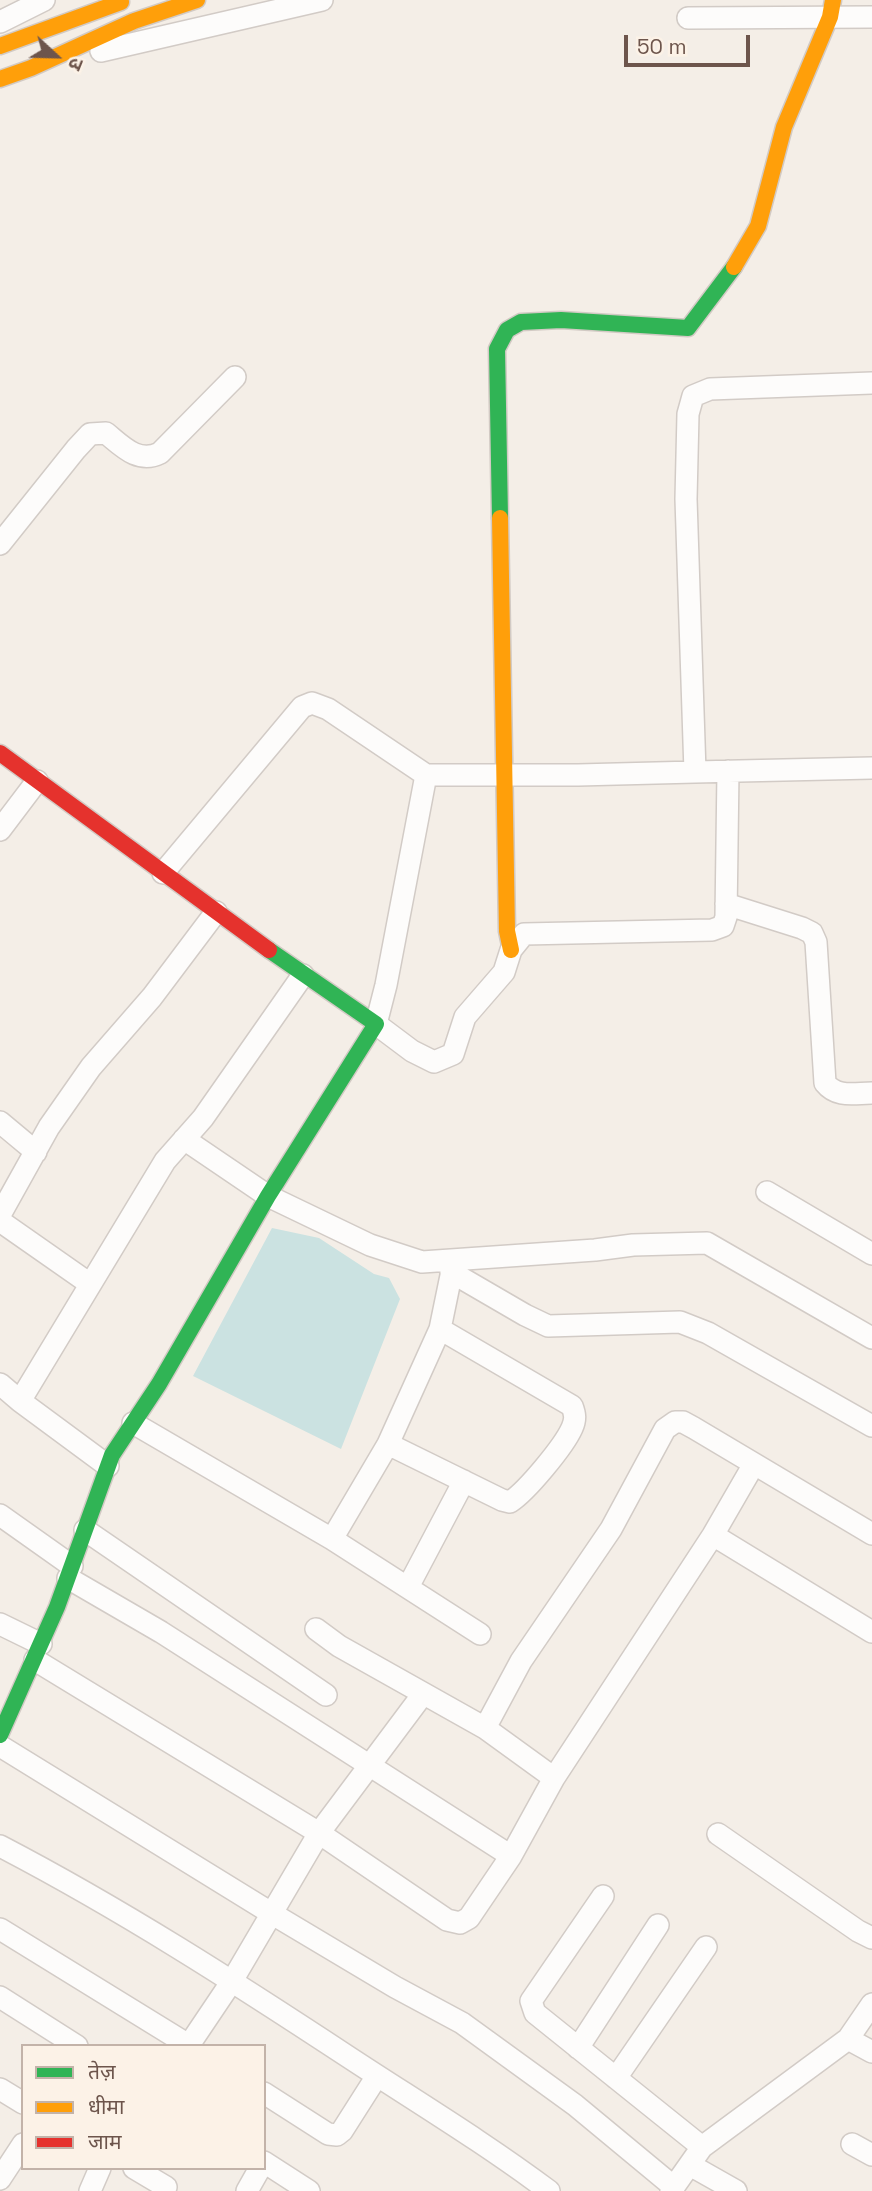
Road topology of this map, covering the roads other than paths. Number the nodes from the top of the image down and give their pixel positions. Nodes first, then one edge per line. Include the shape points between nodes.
1 (44, 0) edge
2 (125, 0) edge
3 (197, 0) edge
4 (322, 0) edge
5 (832, 9) edge
6 (872, 17) edge
7 (688, 18) dead end
8 (0, 22) edge
9 (0, 46) edge
10 (31, 68) junction
11 (0, 79) edge
12 (235, 377) dead end
13 (872, 383) edge
14 (0, 544) edge
15 (0, 753) edge
16 (872, 768) edge
17 (728, 771) junction
18 (695, 772) junction
19 (426, 775) junction
20 (504, 775) junction
21 (37, 780) junction
22 (0, 830) edge
23 (163, 873) junction
24 (726, 904) junction
25 (216, 912) junction
26 (511, 950) junction
27 (303, 975) junction
28 (376, 1024) junction
29 (872, 1093) edge
30 (0, 1122) edge
31 (184, 1139) junction
32 (36, 1152) junction
33 (767, 1192) dead end
34 (268, 1196) junction
35 (0, 1214) edge
36 (0, 1221) edge
37 (872, 1254) edge
38 (452, 1266) junction
39 (90, 1284) junction
40 (440, 1329) junction
41 (872, 1338) edge
42 (0, 1384) edge
43 (20, 1401) junction
44 (133, 1423) junction
45 (872, 1426) edge
46 (388, 1444) junction
47 (754, 1464) junction
48 (108, 1466) junction
49 (464, 1480) junction
50 (0, 1515) edge
51 (85, 1530) junction
52 (872, 1534) edge
53 (713, 1535) junction
54 (332, 1539) junction
55 (70, 1572) junction
56 (408, 1587) junction
57 (0, 1624) edge
58 (316, 1629) dead end
59 (872, 1632) edge
60 (480, 1634) dead end
61 (38, 1652) junction
62 (423, 1694) junction
63 (326, 1695) dead end
64 (485, 1728) junction
65 (0, 1735) edge
66 (0, 1746) edge
67 (368, 1765) junction
68 (554, 1778) junction
69 (319, 1833) junction
70 (718, 1834) dead end
71 (0, 1846) edge
72 (511, 1856) junction
73 (603, 1896) dead end
74 (271, 1913) junction
75 (658, 1925) dead end
76 (0, 1929) edge
77 (872, 1938) edge
78 (706, 1947) dead end
79 (232, 1981) junction
80 (0, 1997) edge
81 (872, 2004) edge
82 (848, 2039) junction
83 (74, 2044) edge
84 (187, 2044) edge
85 (190, 2044) edge
86 (578, 2048) junction
87 (872, 2052) edge
88 (377, 2076) junction
89 (616, 2078) junction
90 (0, 2089) edge
91 (266, 2094) edge
92 (21, 2102) edge
93 (852, 2144) dead end
94 (21, 2147) edge
95 (872, 2155) edge
96 (696, 2156) junction
97 (266, 2163) edge
98 (99, 2170) edge
99 (137, 2170) edge
100 (259, 2170) edge
101 (0, 2179) edge
102 (166, 2187) dead end
103 (673, 2189) edge
104 (89, 2191) edge
105 (247, 2191) edge
106 (309, 2191) edge
107 (549, 2191) edge
108 (736, 2191) edge

1 - 8 street
2 - 9 main road
3 - 10 main road via 134,21
4 - 10 street
5 - 6 street
5 - 7 street
5 - 20 main road via 784,127 758,226 688,328 521,322 507,330 497,349
10 - 11 main road
12 - 14 street via 152,457 134,454 106,433 90,434
13 - 18 street via 710,389 692,396 686,499
15 - 21 main road
16 - 17 street
17 - 18 street
17 - 24 street
18 - 20 street
19 - 20 street
19 - 23 street via 312,703 302,707
19 - 28 street
20 - 26 main road
21 - 22 street
21 - 23 main road
23 - 25 main road
24 - 26 street via 723,926 712,930 524,934
24 - 29 street via 812,933 825,1083 838,1094
25 - 27 main road
25 - 32 street via 152,997 91,1067
26 - 28 street via 503,972 466,1017 453,1054 434,1062
27 - 28 main road
27 - 31 street
28 - 34 main road
30 - 32 street
31 - 34 street
31 - 39 street via 164,1161
32 - 35 street
33 - 37 street
34 - 38 street via 370,1245 422,1262
34 - 44 main road
36 - 39 street
38 - 40 street
38 - 41 street via 633,1245 707,1243
38 - 45 street via 548,1326 680,1322 708,1333
39 - 43 street
40 - 46 street
40 - 49 street via 572,1406 576,1416 549,1462 510,1502
42 - 43 street
43 - 48 street
44 - 48 main road
44 - 54 street
46 - 49 street
46 - 54 street
47 - 52 street
47 - 53 street
47 - 64 street via 683,1422 665,1429 611,1529 521,1661
48 - 51 main road
49 - 56 street
50 - 55 street
51 - 55 main road
51 - 63 street
53 - 59 street
53 - 68 street
54 - 56 street
55 - 61 main road
55 - 67 street
56 - 60 street
57 - 61 street
58 - 62 street
61 - 65 main road
61 - 69 street
62 - 64 street
62 - 67 street
64 - 68 street
66 - 74 street
67 - 69 street
67 - 72 street
68 - 72 street
69 - 72 street via 447,1920 460,1923 469,1917
69 - 74 street
70 - 77 street
71 - 79 street
73 - 86 street via 531,2001 535,2013
74 - 79 street
74 - 103 street via 462,2023 575,2105
75 - 86 street
76 - 84 street
78 - 89 street
79 - 85 street
79 - 88 street
80 - 83 street
81 - 82 street
82 - 87 street
82 - 96 street
86 - 89 street
88 - 91 street via 337,2135 328,2134
88 - 107 street
89 - 96 street
90 - 92 street
93 - 95 street
94 - 101 street
96 - 103 street
96 - 108 street
97 - 106 street
98 - 104 street
99 - 102 street
100 - 105 street

